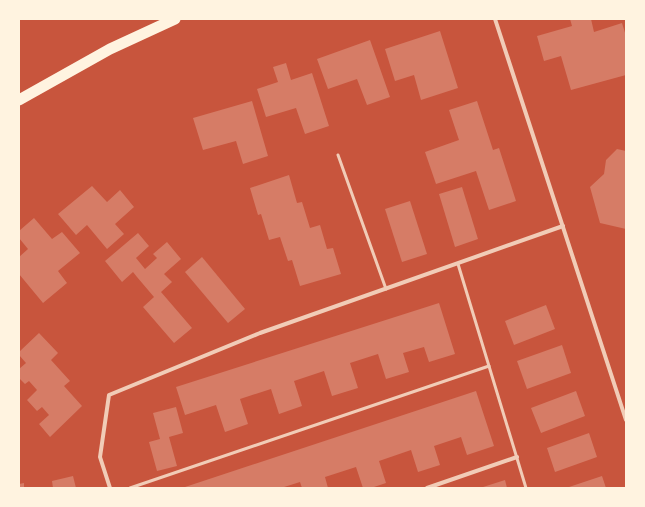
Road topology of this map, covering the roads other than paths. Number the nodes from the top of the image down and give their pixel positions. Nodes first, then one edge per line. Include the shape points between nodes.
1 (175, 19) edge
2 (495, 19) edge
3 (19, 100) edge
4 (338, 155) dead end
5 (563, 226) junction
6 (458, 264) junction
7 (386, 289) junction
8 (489, 366) junction
9 (626, 420) edge
10 (517, 457) junction
11 (110, 488) edge
12 (130, 488) edge
13 (427, 488) edge
14 (526, 488) edge

1 - 3 highway via 110,49
2 - 5 street
4 - 7 lane
5 - 6 street
5 - 9 street
6 - 7 street
6 - 8 lane
7 - 11 street via 260,333 109,395 100,457
8 - 10 lane
8 - 12 lane
10 - 13 street
10 - 14 lane

